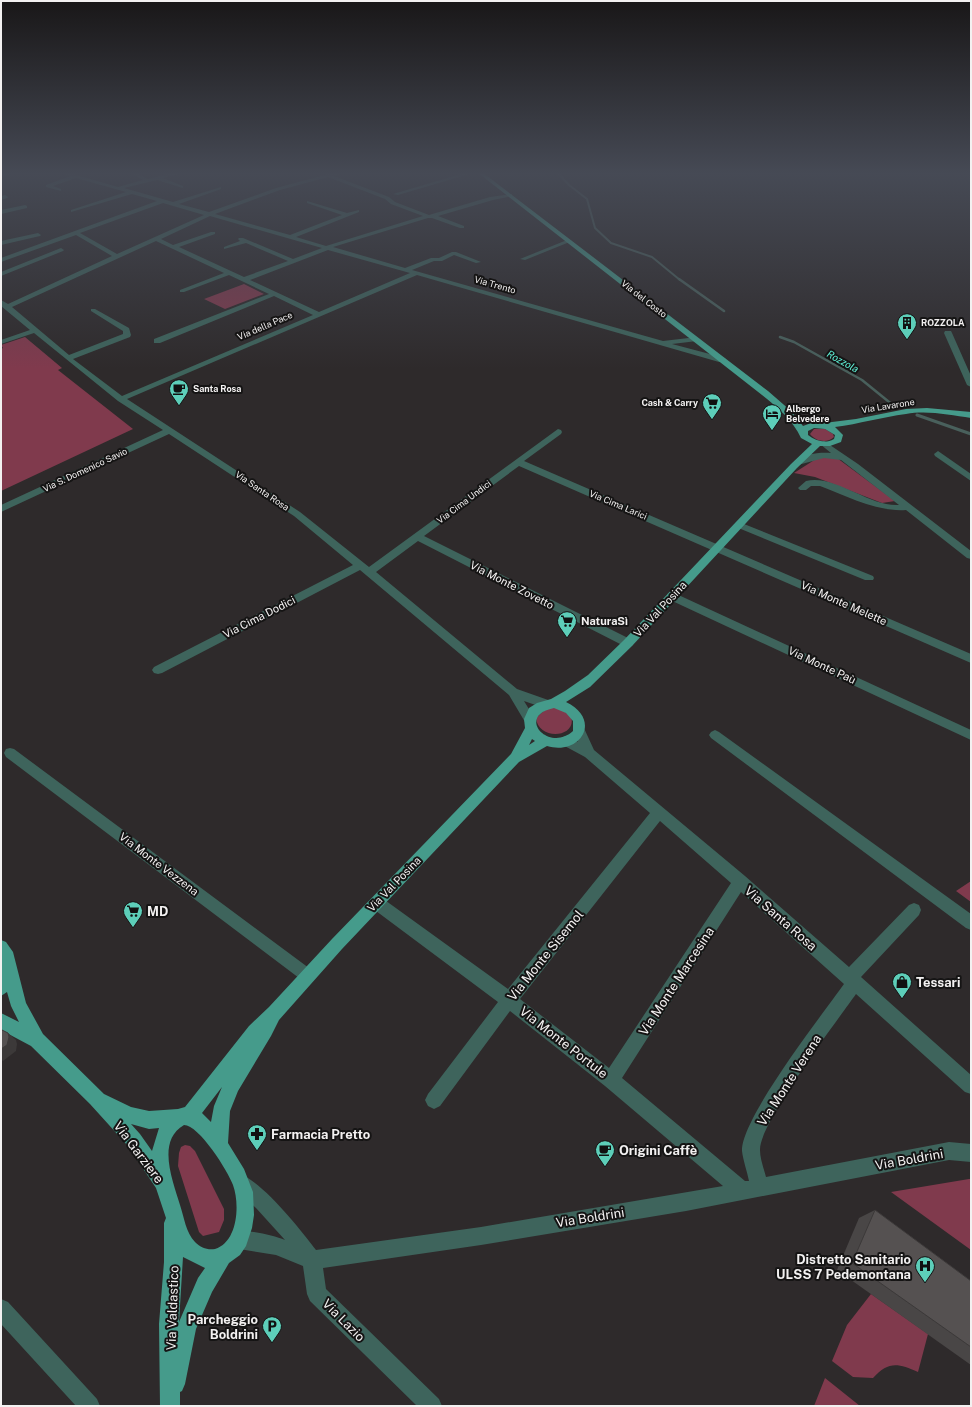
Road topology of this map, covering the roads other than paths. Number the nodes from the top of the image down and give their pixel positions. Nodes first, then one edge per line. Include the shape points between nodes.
1 (27, 238) edge
2 (62, 238) edge
3 (84, 238) edge
4 (159, 238) edge
5 (200, 238) edge
6 (292, 238) edge
7 (356, 238) edge
8 (565, 238) edge
9 (156, 239) junction
10 (569, 241) junction
11 (1, 244) edge
12 (173, 247) junction
13 (226, 248) dead end
14 (328, 248) junction
15 (61, 250) dead end
16 (118, 257) junction
17 (523, 259) dead end
18 (1, 260) edge
19 (292, 261) junction
20 (478, 262) dead end
21 (406, 270) junction
22 (229, 273) junction
23 (417, 273) junction
24 (1, 274) edge
25 (243, 280) junction
26 (182, 291) dead end
27 (274, 294) junction
28 (4, 304) edge
29 (93, 310) dead end
30 (318, 314) junction
31 (36, 330) junction
32 (948, 333) dead end
33 (647, 339) junction
34 (694, 339) junction
35 (157, 341) dead end
36 (1, 342) edge
37 (702, 345) junction
38 (683, 350) junction
39 (68, 358) junction
40 (722, 360) junction
41 (971, 385) edge
42 (121, 399) junction
43 (788, 413) junction
44 (971, 415) edge
45 (856, 422) junction
46 (820, 426) junction
47 (169, 431) junction
48 (558, 432) dead end
49 (804, 434) junction
50 (837, 440) junction
51 (821, 444) junction
52 (938, 454) dead end
53 (518, 462) junction
54 (798, 462) junction
55 (851, 464) junction
56 (971, 478) edge
57 (803, 488) dead end
58 (908, 507) junction
59 (1, 509) edge
60 (739, 525) junction
61 (418, 537) junction
62 (718, 548) junction
63 (971, 556) edge
64 (365, 568) junction
65 (869, 578) dead end
66 (672, 596) junction
67 (628, 643) junction
68 (971, 658) edge
69 (158, 670) dead end
70 (579, 689) junction
71 (513, 692) junction
72 (551, 704) junction
73 (577, 714) junction
74 (530, 724) junction
75 (579, 729) junction
76 (715, 735) dead end
77 (971, 735) edge
78 (546, 741) junction
79 (565, 741) junction
80 (10, 753) dead end
81 (589, 753) junction
82 (515, 758) junction
83 (659, 812) junction
84 (740, 882) junction
85 (377, 902) junction
86 (914, 910) dead end
87 (971, 923) edge
88 (1, 947) edge
89 (9, 970) junction
90 (308, 976) junction
91 (852, 980) junction
92 (1, 988) edge
93 (509, 1000) junction
94 (275, 1013) junction
95 (1, 1021) edge
96 (37, 1040) junction
97 (611, 1080) junction
98 (971, 1086) edge
99 (96, 1098) junction
100 (434, 1100) dead end
101 (183, 1117) junction
102 (219, 1146) junction
103 (971, 1154) edge
104 (241, 1183) junction
105 (166, 1189) junction
106 (751, 1189) junction
107 (173, 1210) junction
108 (239, 1240) junction
109 (222, 1257) junction
110 (312, 1260) junction
111 (1, 1309) edge
112 (90, 1406) edge
113 (170, 1406) edge
114 (432, 1406) edge

1 - 11 street
2 - 18 street
3 - 16 street
4 - 9 street
5 - 12 street
6 - 14 street, Via Trento
7 - 14 street
8 - 10 main road, Via del Costo
9 - 12 street
9 - 16 street
10 - 17 street
10 - 34 main road, Via del Costo
12 - 22 street
13 - 19 street via 243,240
14 - 19 street
14 - 21 street, Via Trento
15 - 24 street
16 - 28 street
19 - 25 street
20 - 21 street via 454,254
21 - 23 street, Via Trento
22 - 25 street
22 - 26 street
23 - 30 street, Via della Pace
23 - 33 street, Via Trento
25 - 27 street
27 - 30 street
27 - 35 street
28 - 31 street, Via Santa Rosa
29 - 39 street via 126,330 127,335
30 - 42 street, Via della Pace
31 - 36 street
31 - 39 street, Via Santa Rosa
32 - 41 street
33 - 34 street, Via Trento via 672,342
33 - 38 street, Via Trento
34 - 37 main road, Via del Costo
37 - 38 street
37 - 40 main road, Via del Costo
38 - 40 street, Via Trento
39 - 42 street, Via Santa Rosa
40 - 43 main road, Via del Costo
42 - 47 street, Via Santa Rosa
43 - 46 main road
43 - 49 main road, Via del Costo
44 - 45 main road, Via Lavarone via 927,410 906,411
45 - 46 main road, Via Lavarone
45 - 50 main road, Via Lavarone
46 - 49 main road via 807,427
46 - 50 main road via 835,431
47 - 59 street, Via S. Domenico Savio
47 - 64 street, Via Santa Rosa via 297,514
48 - 53 street, Via Cima Undici
49 - 51 main road via 810,440
49 - 54 main road
50 - 51 main road
50 - 55 street via 838,449
51 - 54 main road, Via Val Posina
51 - 55 street
52 - 56 street
53 - 61 street, Via Cima Undici
53 - 62 street, Via Cima Larici
54 - 55 street via 823,455 834,456
54 - 60 main road, Via Val Posina
55 - 58 street
57 - 58 street via 809,483 821,483 885,508
58 - 63 street
60 - 62 main road, Via Val Posina
60 - 65 street
61 - 64 street, Via Cima Undici
61 - 67 street, Via Monte Zovetto
62 - 66 main road, Via Val Posina
62 - 68 street, Via Monte Melette
64 - 69 street, Via Cima Dodici
64 - 71 street, Via Santa Rosa
66 - 67 main road, Via Val Posina
66 - 77 street, Via Monte Paù
67 - 70 main road, Via Val Posina
70 - 72 main road, Via Val Posina
70 - 73 main road
71 - 72 street, Via Santa Rosa
71 - 74 street, Via Santa Rosa
72 - 73 main road via 567,706
72 - 74 main road, Via Val Posina via 536,709
73 - 75 main road
74 - 78 main road via 534,734
74 - 82 main road, Via Val Posina
75 - 79 main road via 572,738
75 - 81 street, Via Santa Rosa
76 - 87 street
78 - 79 main road, Via Val Posina
78 - 82 main road, Via Val Posina
79 - 81 street, Via Santa Rosa
80 - 90 street, Via Monte Vezzena
81 - 83 street, Via Santa Rosa
82 - 85 main road, Via Val Posina
83 - 84 street, Via Santa Rosa
83 - 93 street, Via Monte Sisemol
84 - 91 street, Via Santa Rosa
84 - 97 street, Via Monte Marcesina
85 - 90 main road, Via Val Posina
85 - 93 street, Via Monte Portule
86 - 91 street, Via Monte Verena
88 - 89 main road, Via Garziere via 9,960
89 - 92 main road
89 - 96 main road, Via Garziere via 19,1006
90 - 94 main road, Via Val Posina
91 - 98 street, Via Santa Rosa
91 - 106 street, Via Monte Verena via 783,1084 756,1130 751,1150
93 - 97 street, Via Monte Portule
93 - 100 street, Via Monte Sisemol
94 - 101 main road, Via Val Posina via 255,1032
94 - 102 main road, Via Val Posina via 222,1107
95 - 96 main road, Via Garziere
96 - 99 main road, Via Garziere
97 - 106 street, Via Monte Portule
99 - 101 main road, Via Garziere via 139,1118 149,1120
99 - 105 main road, Via Garziere via 134,1140
101 - 102 main road via 194,1118 199,1122
101 - 105 main road, Via Val Posina via 172,1122 165,1134 160,1154 160,1166
102 - 104 main road
103 - 106 street, Via Boldrini via 949,1151
104 - 108 main road via 245,1202
104 - 110 street via 294,1236
105 - 107 main road
106 - 110 street, Via Boldrini via 488,1234
107 - 109 main road via 188,1248 203,1258 214,1260
107 - 113 main road, Via Valdastico via 174,1262 169,1324
108 - 109 main road, Via Valdastico via 234,1250
108 - 110 street via 276,1246
109 - 113 main road, Via Valdastico via 205,1285 186,1329
110 - 114 street, Via Lazio via 317,1294
111 - 112 street

